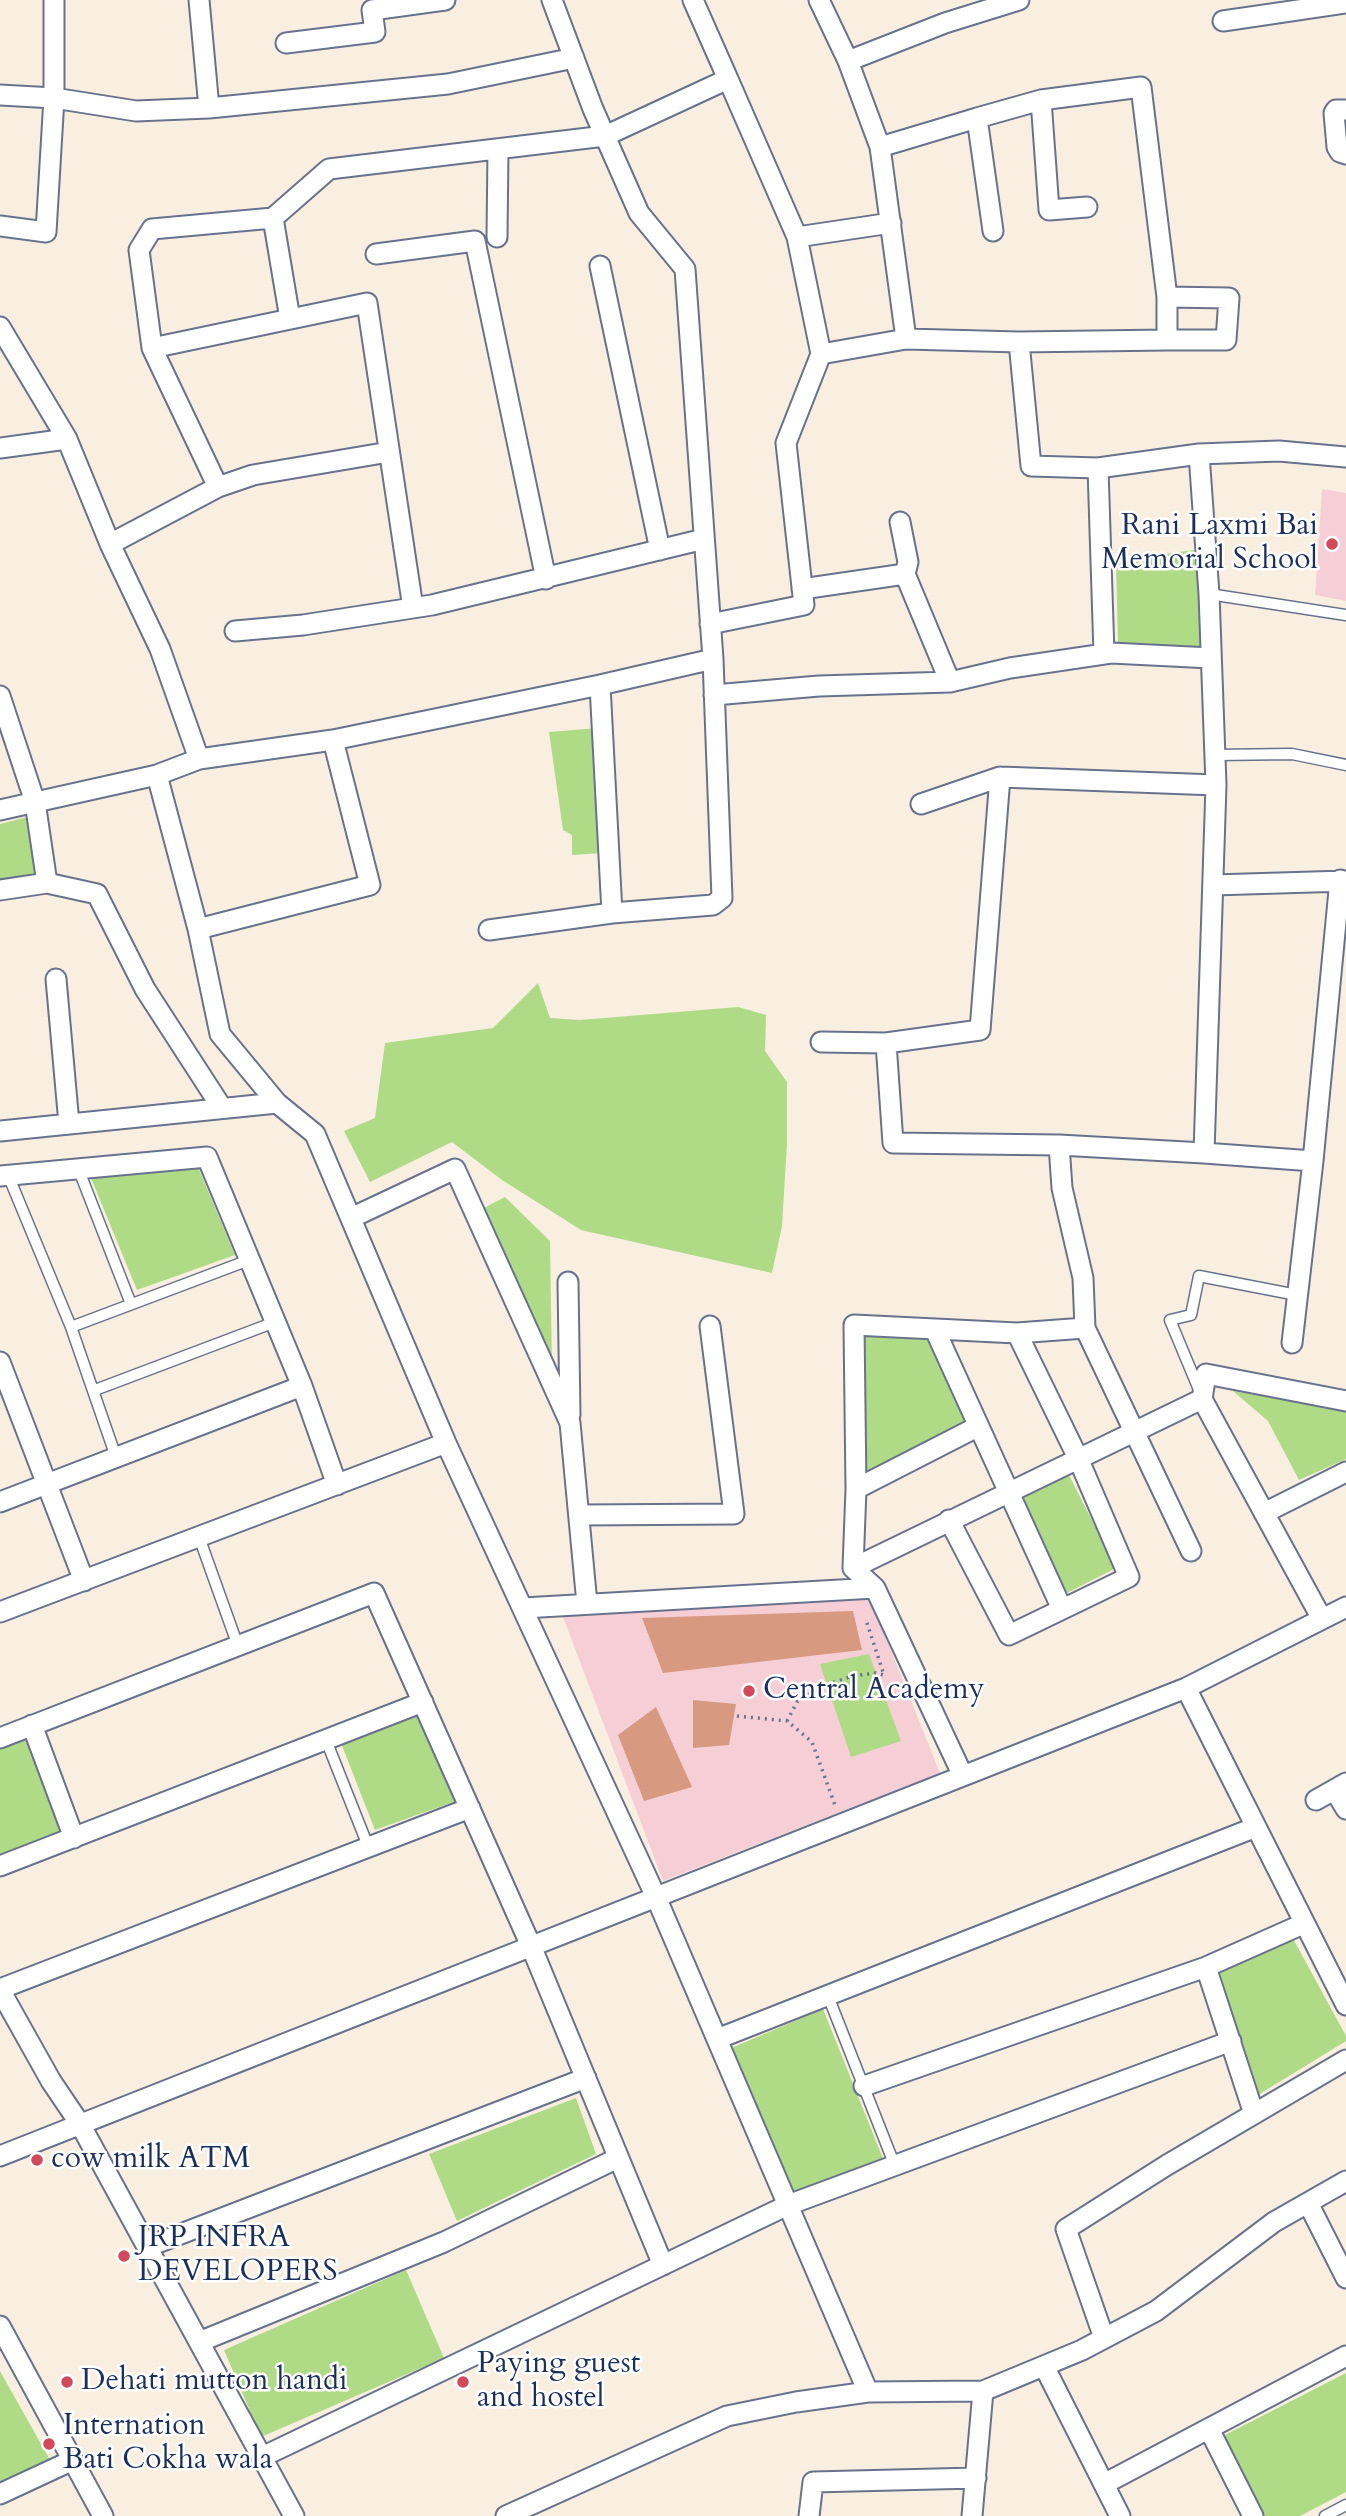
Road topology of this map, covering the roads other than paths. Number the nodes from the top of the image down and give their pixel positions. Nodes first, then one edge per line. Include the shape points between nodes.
1 (54, 0) edge
2 (199, 0) edge
3 (445, 0) edge
4 (552, 0) edge
5 (693, 0) edge
6 (818, 0) edge
7 (1019, 0) edge
8 (1346, 3) edge
9 (1223, 21) dead end
10 (286, 43) dead end
11 (574, 58) junction
12 (848, 61) junction
13 (728, 79) junction
14 (0, 94) edge
15 (54, 99) junction
16 (1041, 100) junction
17 (209, 108) junction
18 (1346, 110) edge
19 (977, 118) junction
20 (605, 136) junction
21 (880, 147) junction
22 (498, 149) junction
23 (1346, 154) edge
24 (1087, 207) dead end
25 (273, 218) junction
26 (891, 223) junction
27 (0, 226) edge
28 (993, 231) dead end
29 (497, 237) dead end
30 (797, 237) junction
31 (376, 254) dead end
32 (600, 266) dead end
33 (1167, 297) junction
34 (290, 319) junction
35 (1, 331) edge
36 (906, 340) junction
37 (1167, 340) junction
38 (1019, 342) junction
39 (152, 348) junction
40 (821, 354) junction
41 (67, 439) junction
42 (0, 448) edge
43 (389, 452) junction
44 (1199, 454) junction
45 (1346, 457) edge
46 (1098, 468) junction
47 (218, 486) junction
48 (900, 522) dead end
49 (704, 539) junction
50 (110, 544) junction
51 (660, 550) junction
52 (905, 574) junction
53 (546, 579) junction
54 (802, 589) junction
55 (1209, 594) junction
56 (413, 608) junction
57 (1346, 615) edge
58 (710, 624) junction
59 (235, 631) dead end
60 (1104, 654) junction
61 (1211, 658) junction
62 (713, 659) junction
63 (950, 682) junction
64 (600, 685) junction
65 (714, 695) junction
66 (1, 704) edge
67 (333, 740) junction
68 (1215, 755) junction
69 (200, 759) junction
70 (1346, 765) edge
71 (157, 775) junction
72 (1000, 777) junction
73 (1216, 785) junction
74 (35, 802) junction
75 (921, 804) dead end
76 (0, 810) edge
77 (1343, 881) edge
78 (47, 883) junction
79 (1213, 885) junction
80 (0, 890) edge
81 (612, 913) junction
82 (198, 929) junction
83 (489, 930) dead end
84 (56, 979) dead end
85 (821, 1042) dead end
86 (886, 1043) junction
87 (276, 1103) junction
88 (222, 1108) junction
89 (69, 1124) junction
90 (0, 1131) edge
91 (1059, 1145) junction
92 (1204, 1153) junction
93 (1313, 1161) junction
94 (78, 1168) junction
95 (4, 1175) edge
96 (351, 1218) junction
97 (249, 1260) junction
98 (569, 1282) dead end
99 (1297, 1295) junction
100 (131, 1304) junction
101 (275, 1322) junction
102 (71, 1326) junction
103 (710, 1326) dead end
104 (1086, 1328) junction
105 (935, 1330) junction
106 (1017, 1333) junction
107 (1292, 1343) dead end
108 (0, 1362) edge
109 (302, 1386) junction
110 (95, 1390) junction
111 (1202, 1399) junction
112 (1346, 1401) edge
113 (570, 1423) junction
114 (977, 1427) junction
115 (1135, 1431) junction
116 (446, 1443) junction
117 (117, 1457) junction
118 (1078, 1458) junction
119 (1346, 1472) edge
120 (47, 1484) junction
121 (337, 1485) junction
122 (856, 1489) junction
123 (1010, 1493) junction
124 (0, 1502) edge
125 (1264, 1513) junction
126 (579, 1515) junction
127 (949, 1520) junction
128 (199, 1537) junction
129 (1191, 1551) dead end
130 (853, 1568) junction
131 (84, 1581) junction
132 (875, 1588) junction
133 (587, 1604) junction
134 (1346, 1607) edge
135 (1, 1608) edge
136 (523, 1608) junction
137 (1062, 1609) junction
138 (1322, 1619) junction
139 (238, 1646) junction
140 (1186, 1688) junction
141 (423, 1702) junction
142 (32, 1725) junction
143 (0, 1738) edge
144 (326, 1740) junction
145 (963, 1776) junction
146 (1342, 1786) edge
147 (1316, 1800) dead end
148 (470, 1808) junction
149 (1346, 1809) edge
150 (1256, 1827) junction
151 (74, 1838) junction
152 (368, 1846) junction
153 (0, 1866) edge
154 (656, 1897) junction
155 (1303, 1924) junction
156 (531, 1946) junction
157 (1206, 1967) junction
158 (0, 1989) edge
159 (828, 1996) junction
160 (1346, 2006) edge
161 (717, 2039) junction
162 (1231, 2042) junction
163 (1346, 2060) edge
164 (586, 2078) junction
165 (864, 2086) junction
166 (1254, 2114) junction
167 (80, 2124) junction
168 (0, 2156) edge
169 (618, 2158) junction
170 (896, 2166) junction
171 (1346, 2182) edge
172 (1308, 2203) junction
173 (788, 2205) junction
174 (147, 2247) junction
175 (663, 2266) junction
176 (1346, 2278) edge
177 (0, 2326) edge
178 (1104, 2338) junction
179 (199, 2342) junction
180 (1346, 2356) edge
181 (1044, 2366) junction
182 (983, 2391) junction
183 (868, 2392) junction
184 (1209, 2429) junction
185 (262, 2457) junction
186 (73, 2460) junction
187 (976, 2478) junction
188 (1104, 2484) junction
189 (0, 2494) edge
190 (1346, 2505) edge
191 (103, 2516) edge
192 (294, 2516) edge
193 (506, 2516) edge
194 (809, 2516) edge
195 (972, 2516) edge
196 (1120, 2516) edge
197 (1253, 2516) edge
198 (1325, 2516) edge

1 - 15 street
2 - 17 street
3 - 10 street via 372,10 374,32
4 - 11 street
5 - 13 street
6 - 12 street
7 - 12 street
8 - 9 street
11 - 17 street via 448,85
11 - 20 street
12 - 21 street
13 - 20 street
13 - 30 street
14 - 15 street
15 - 17 street via 136,111
15 - 27 street via 46,232
16 - 19 street
16 - 24 street via 1049,210
16 - 33 street via 1141,87
18 - 23 street via 1334,113 1337,147
19 - 21 street
19 - 28 street
20 - 22 street
20 - 49 street via 639,213 685,268
21 - 26 street
22 - 25 street via 328,169
22 - 29 street
25 - 34 street
25 - 39 street via 152,229 139,250
26 - 30 street
26 - 36 street
30 - 40 street
31 - 53 street via 475,241
32 - 51 street
33 - 37 street
33 - 37 street via 1229,298 1226,340
34 - 39 street
34 - 43 street via 367,303
35 - 41 street
36 - 38 street
36 - 40 street
37 - 38 street
38 - 46 street via 1031,466
39 - 47 street
40 - 54 street via 786,443
41 - 42 street
41 - 50 street
43 - 47 street via 253,475
43 - 56 street
44 - 45 street via 1279,451
44 - 46 street
44 - 55 street
46 - 60 street
47 - 50 street
48 - 52 street via 908,562
49 - 51 street
49 - 58 street
50 - 69 street via 160,649
51 - 53 street
52 - 54 street
52 - 63 street
53 - 56 street
54 - 58 street via 804,606
55 - 57 lane
55 - 61 street
56 - 59 street
58 - 62 street
60 - 61 street
60 - 63 street
61 - 68 street
62 - 64 street
62 - 65 street
63 - 65 street
64 - 67 street
64 - 81 street
65 - 81 street via 722,898 713,905
66 - 74 street
67 - 69 street
67 - 82 street via 370,885
68 - 70 lane via 1292,754
68 - 73 street
69 - 71 street
71 - 74 street
71 - 82 street
72 - 73 street
72 - 75 street
72 - 86 street via 980,1030
73 - 79 street
74 - 76 street
74 - 78 street
77 - 79 street
77 - 93 street
78 - 80 street
78 - 88 street via 97,894 145,989
79 - 92 street
81 - 83 street
82 - 87 street via 220,1034
84 - 89 street
85 - 86 street
86 - 91 street via 893,1143
87 - 88 street
87 - 96 street via 315,1134
88 - 89 street
89 - 90 street
91 - 92 street
91 - 104 street via 1062,1188 1083,1278
92 - 93 street
93 - 99 street
94 - 95 street
94 - 97 street via 207,1157
94 - 100 lane
95 - 102 lane
96 - 113 street via 455,1169
96 - 116 street
97 - 100 lane
97 - 101 street
98 - 113 street
99 - 107 street
99 - 111 lane via 1199,1276 1191,1315 1170,1320
100 - 102 lane
101 - 109 street
101 - 110 lane
102 - 110 lane
103 - 126 street via 734,1514
104 - 106 street
104 - 115 street
105 - 106 street
105 - 114 street
105 - 122 street via 854,1325
106 - 118 street
108 - 120 street
109 - 117 street
109 - 121 street
110 - 117 lane
111 - 112 street via 1206,1374
111 - 115 street
111 - 125 street
113 - 126 street
114 - 122 street
114 - 123 street
115 - 118 street
115 - 129 street
116 - 121 street
116 - 136 street
117 - 120 street
118 - 123 street
118 - 137 street via 1129,1577
119 - 125 street
120 - 124 street
120 - 131 street
121 - 128 street
122 - 130 street
123 - 127 street
123 - 137 street
125 - 138 street
126 - 133 street
127 - 130 street
127 - 137 street via 1009,1634
128 - 131 street
128 - 139 lane
130 - 132 street
131 - 135 street
132 - 133 street
132 - 145 street
133 - 136 street
134 - 138 street
136 - 154 street
138 - 140 street
139 - 141 street via 374,1593
139 - 142 street
140 - 145 street
140 - 150 street
141 - 144 street
141 - 148 street
142 - 143 street
142 - 151 street
144 - 151 street
144 - 152 lane
145 - 154 street
146 - 147 street
146 - 149 street via 1337,1794
148 - 152 street
148 - 156 street
150 - 155 street
150 - 159 street
151 - 153 street
152 - 158 street
154 - 156 street
154 - 161 street
155 - 157 street
155 - 160 street
156 - 164 street
156 - 167 street
157 - 162 street
157 - 165 street
158 - 167 street
159 - 161 street
159 - 165 lane
161 - 173 street
162 - 166 street
162 - 170 street
163 - 166 street
164 - 169 street
164 - 174 street
165 - 170 lane
166 - 178 street via 1066,2229
167 - 168 street
167 - 174 street
169 - 175 street
169 - 179 street via 444,2242
170 - 173 street
171 - 172 street
172 - 176 street
172 - 178 street via 1274,2222 1156,2311
173 - 175 street
173 - 183 street
174 - 179 street
175 - 185 street
177 - 186 street
178 - 181 street
179 - 185 street
180 - 184 street
181 - 182 street
181 - 188 street
182 - 183 street
182 - 187 street
183 - 193 street via 727,2416
184 - 188 street
184 - 197 street
185 - 192 street
186 - 189 street
186 - 191 street
187 - 194 street via 813,2482
187 - 195 street
188 - 196 street
190 - 198 lane

